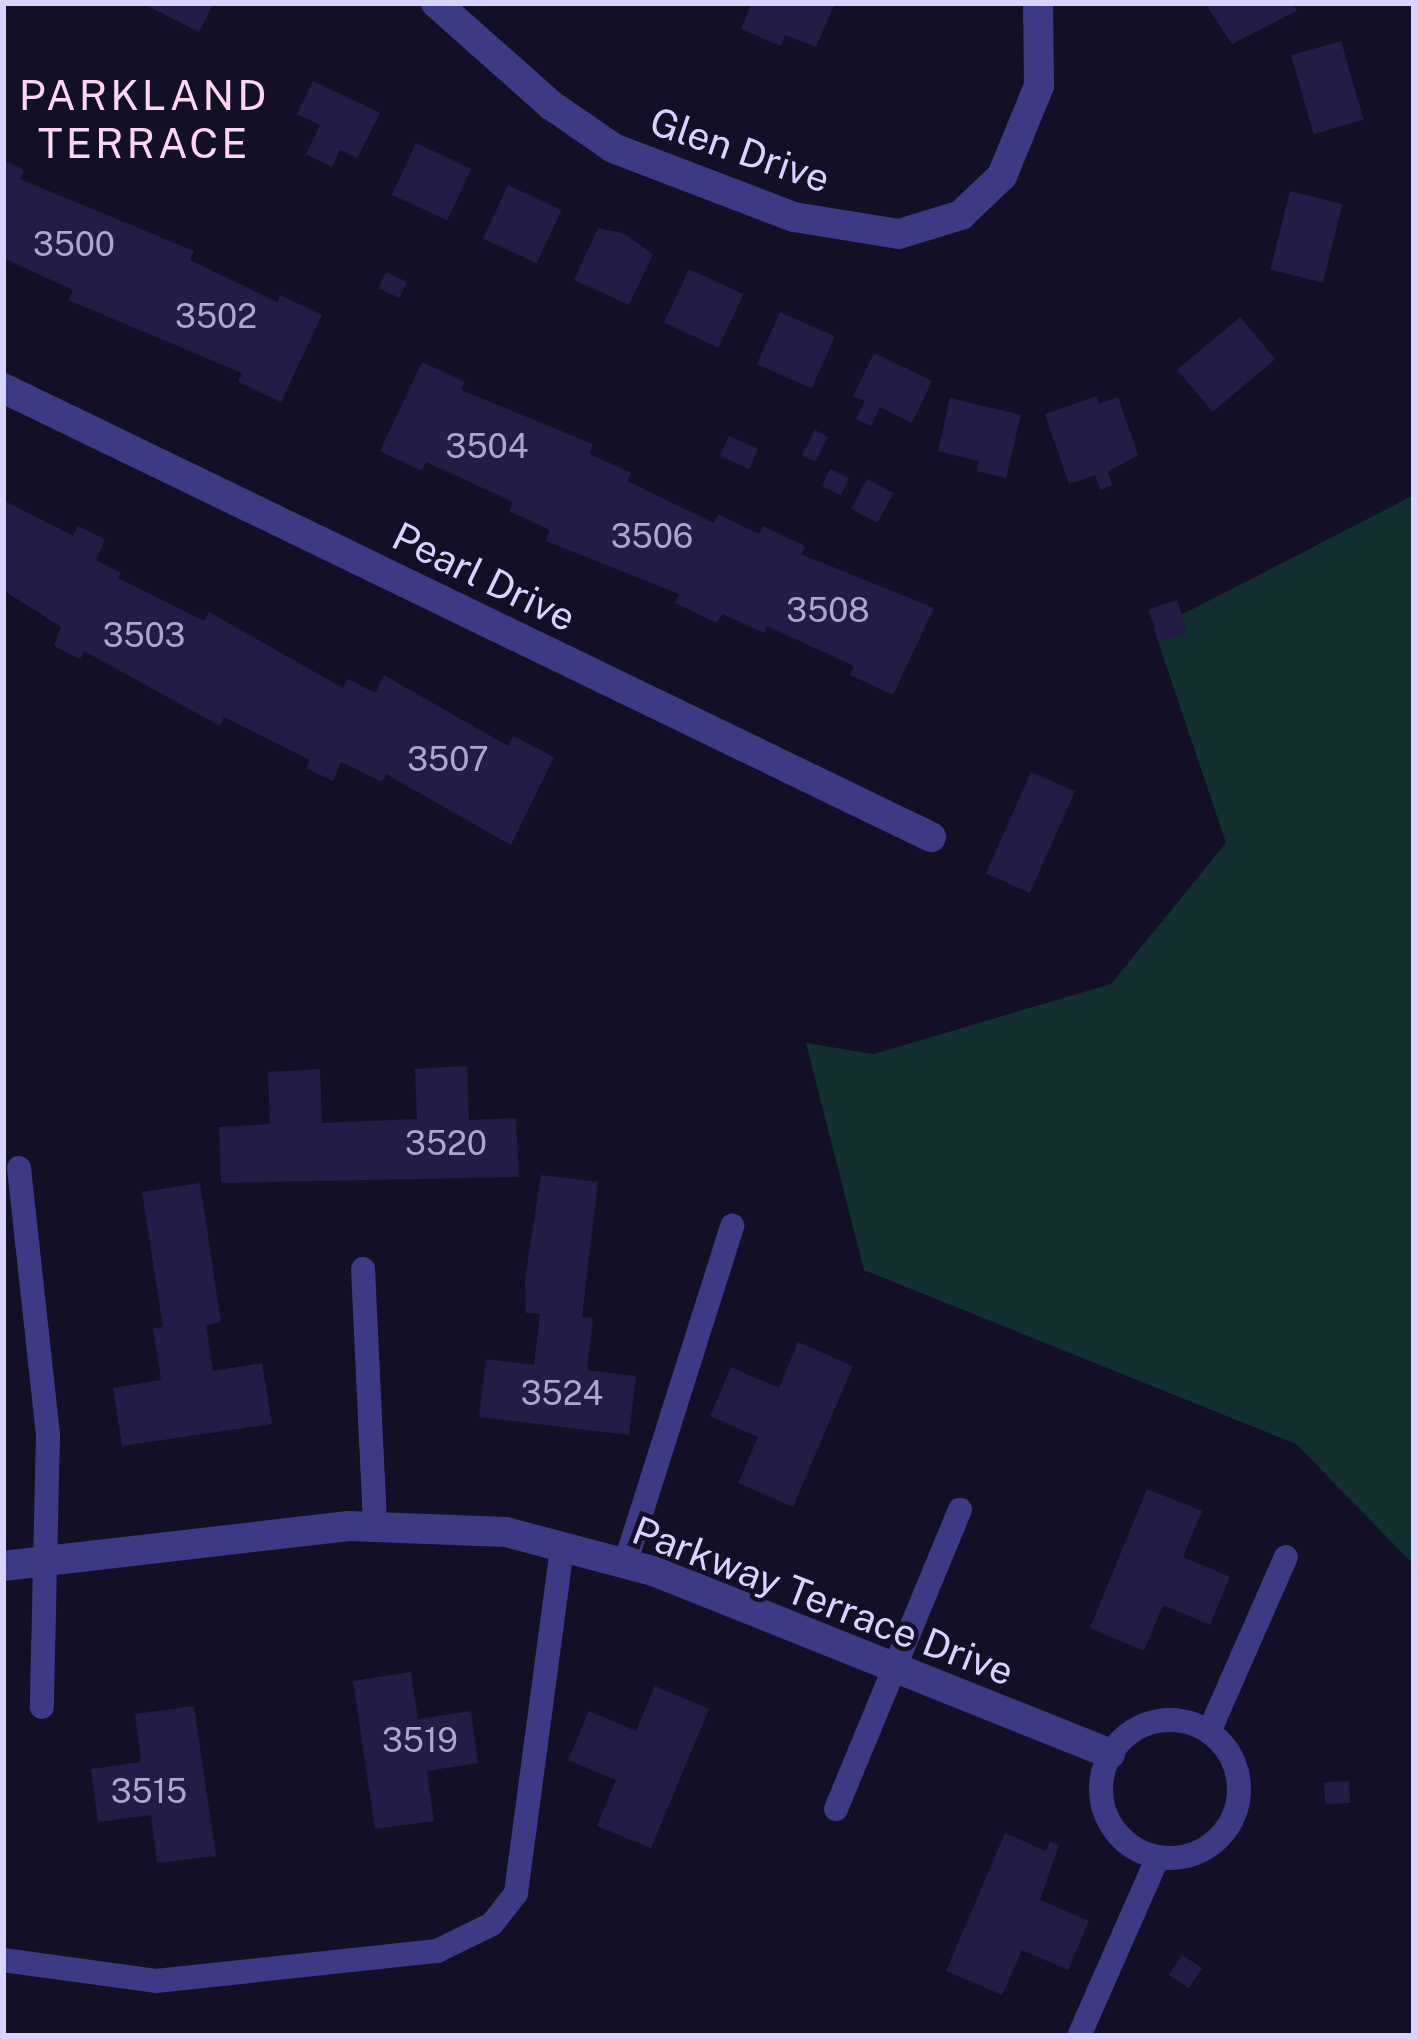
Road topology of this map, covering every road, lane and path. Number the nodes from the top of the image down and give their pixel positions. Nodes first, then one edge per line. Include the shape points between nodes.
1 (436, 3) edge
2 (1038, 3) edge
3 (3, 388) edge
4 (931, 837) dead end
5 (19, 1168) dead end
6 (732, 1226) dead end
7 (363, 1269) dead end
8 (960, 1510) dead end
9 (375, 1527) junction
10 (562, 1548) junction
11 (1286, 1557) dead end
12 (625, 1564) junction
13 (3, 1566) edge
14 (41, 1566) junction
15 (895, 1667) junction
16 (41, 1707) dead end
17 (1209, 1732) junction
18 (1110, 1754) junction
19 (836, 1809) dead end
20 (1157, 1858) junction
21 (3, 1960) edge
22 (1079, 2036) edge

1 - 2 street, Glen Drive via 551,105 613,148 794,217 899,234 961,215 1002,176 1039,86
3 - 4 street, Pearl Drive
5 - 14 lane via 48,1434
6 - 12 lane
7 - 9 lane
8 - 15 lane
9 - 10 street, Parkway Terrace Drive via 506,1532
9 - 14 street, Parkway Terrace Drive
10 - 12 street, Parkway Terrace Drive
10 - 21 lane via 516,1893 493,1924 437,1951 155,1981
11 - 17 lane
12 - 15 street, Parkway Terrace Drive
13 - 14 street, Parkway Terrace Drive
14 - 16 lane
15 - 18 street, Parkway Terrace Drive
15 - 19 lane
17 - 18 lane via 1167,1718 1138,1725
17 - 20 lane via 1236,1765 1232,1822 1187,1858
18 - 20 lane via 1100,1799 1110,1827
20 - 22 lane

